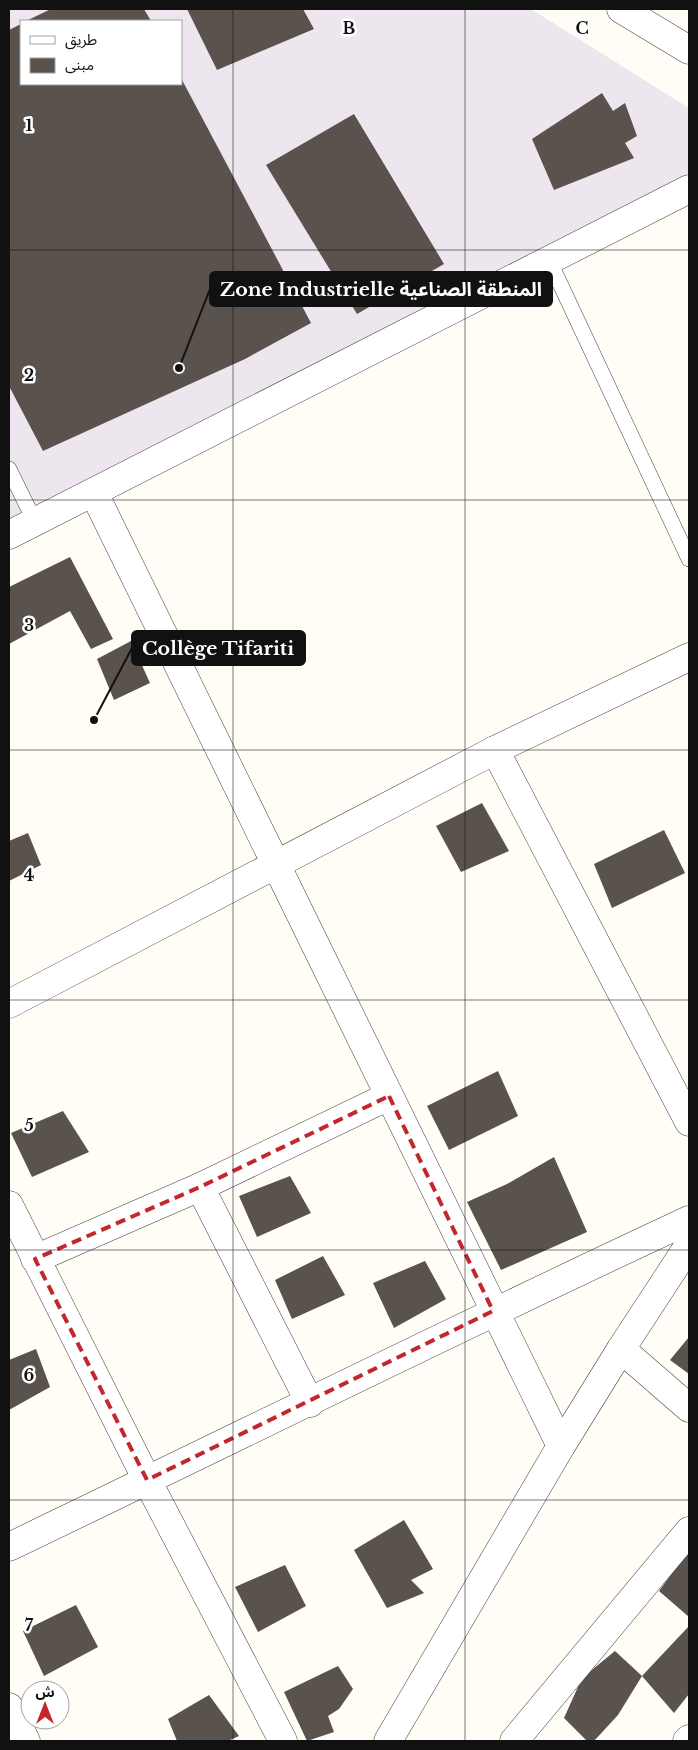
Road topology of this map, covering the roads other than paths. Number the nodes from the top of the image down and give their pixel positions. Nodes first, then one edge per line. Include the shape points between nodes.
1 (621, 9) edge
2 (689, 50) edge
3 (689, 189) edge
4 (549, 260) junction
5 (9, 469) edge
6 (94, 493) junction
7 (35, 522) junction
8 (9, 535) edge
9 (689, 560) edge
10 (689, 657) edge
11 (495, 750) junction
12 (276, 864) junction
13 (9, 1004) edge
14 (389, 1096) junction
15 (689, 1122) edge
16 (200, 1187) junction
17 (9, 1205) edge
18 (689, 1220) edge
19 (688, 1251) edge
20 (35, 1259) junction
21 (493, 1311) junction
22 (620, 1349) junction
23 (310, 1403) junction
24 (689, 1408) edge
25 (561, 1446) junction
26 (147, 1480) junction
27 (689, 1531) edge
28 (9, 1547) edge
29 (9, 1706) edge
30 (26, 1741) edge
31 (283, 1741) edge
32 (388, 1741) edge
33 (514, 1741) edge

1 - 2 street
3 - 4 street
4 - 6 street
4 - 9 lane
5 - 7 lane
6 - 7 street
6 - 12 street
7 - 8 street
10 - 11 street
11 - 12 street
11 - 15 street
12 - 13 street
12 - 14 street
14 - 16 street
14 - 21 street
16 - 20 street
16 - 23 street
17 - 20 street
18 - 21 street
19 - 22 street
20 - 26 street
21 - 23 street
21 - 25 street
22 - 24 street
22 - 25 street
23 - 26 street
25 - 32 street
26 - 28 street
26 - 31 street
27 - 33 street
29 - 30 street

